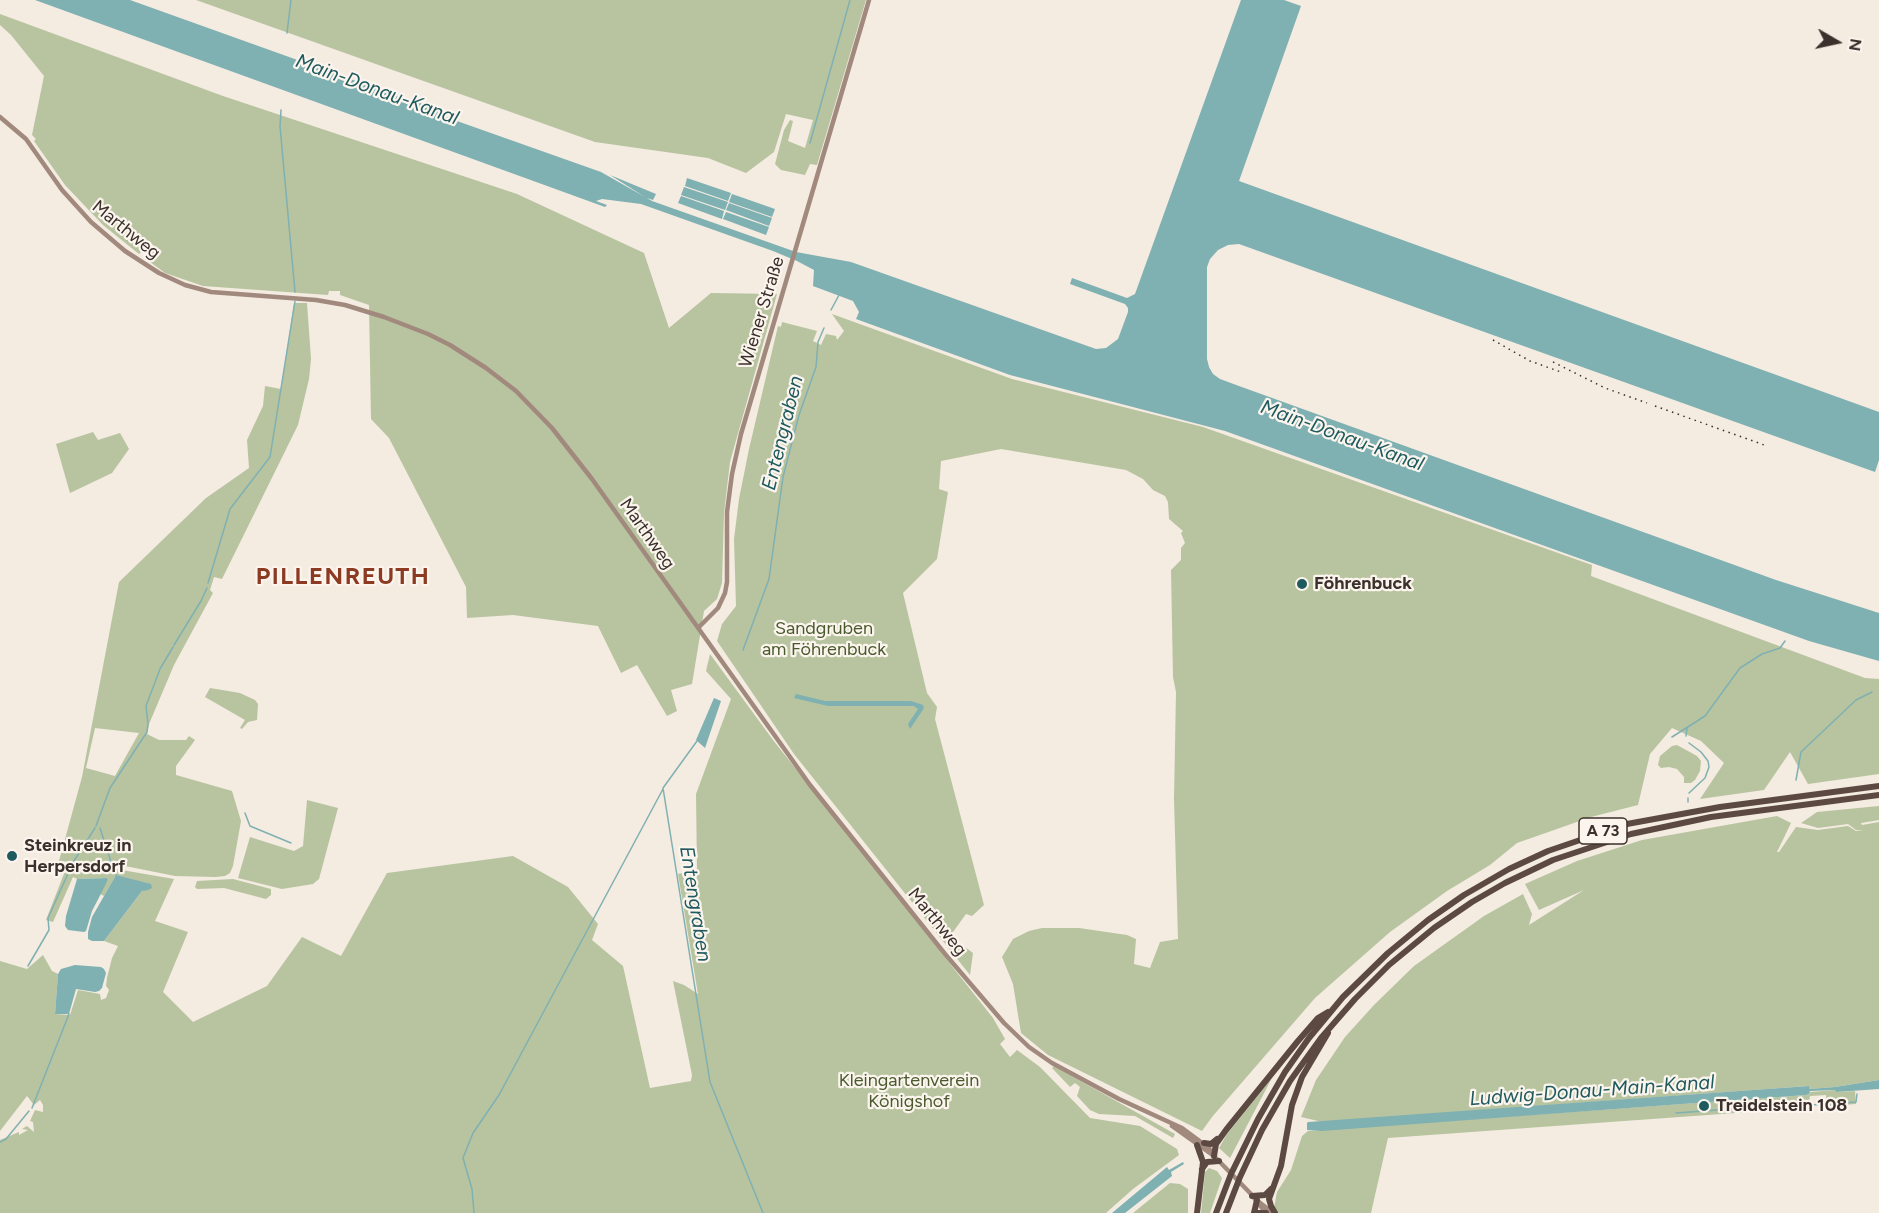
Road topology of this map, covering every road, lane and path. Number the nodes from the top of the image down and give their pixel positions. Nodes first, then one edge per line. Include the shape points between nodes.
1 (869, 0) edge
2 (0, 117) edge
3 (698, 628) junction
4 (1879, 786) edge
5 (1879, 795) edge
6 (1334, 1008) junction
7 (1330, 1027) junction
8 (1226, 1130) junction
9 (1198, 1142) junction
10 (1216, 1159) junction
11 (1202, 1169) junction
12 (1273, 1186) junction
13 (1255, 1198) junction
14 (1197, 1213) edge
15 (1216, 1213) edge
16 (1226, 1213) edge
17 (1256, 1213) edge
18 (1266, 1213) edge
19 (1274, 1213) edge

1 - 3 main road, Wiener Straße via 754,386 734,466 726,522 725,592 718,608
2 - 3 main road, Marthweg via 23,136 68,196 99,229 131,256 166,277 211,292 316,300 375,314 434,337 497,376 533,406 562,439
3 - 9 main road, Marthweg via 810,785 1004,1023 1052,1063
4 - 6 highway, A 73 via 1678,813 1627,824 1567,844 1490,880 1438,912 1388,953
5 - 7 highway, A 73 via 1662,826 1553,860 1488,893 1434,928 1377,976
6 - 8 highway via 1318,1018
6 - 15 highway, A 73 via 1268,1099
7 - 12 highway, A 73 via 1297,1089
7 - 16 highway, A 73 via 1278,1101
8 - 9 highway via 1213,1142
8 - 10 highway via 1216,1144
9 - 10 main road, Marthweg
9 - 11 highway
10 - 11 highway
10 - 13 main road, Marthweg
11 - 14 highway
12 - 13 highway
12 - 19 highway, A 73 via 1270,1202
13 - 17 highway
13 - 18 main road
13 - 19 main road
17 - 18 highway

